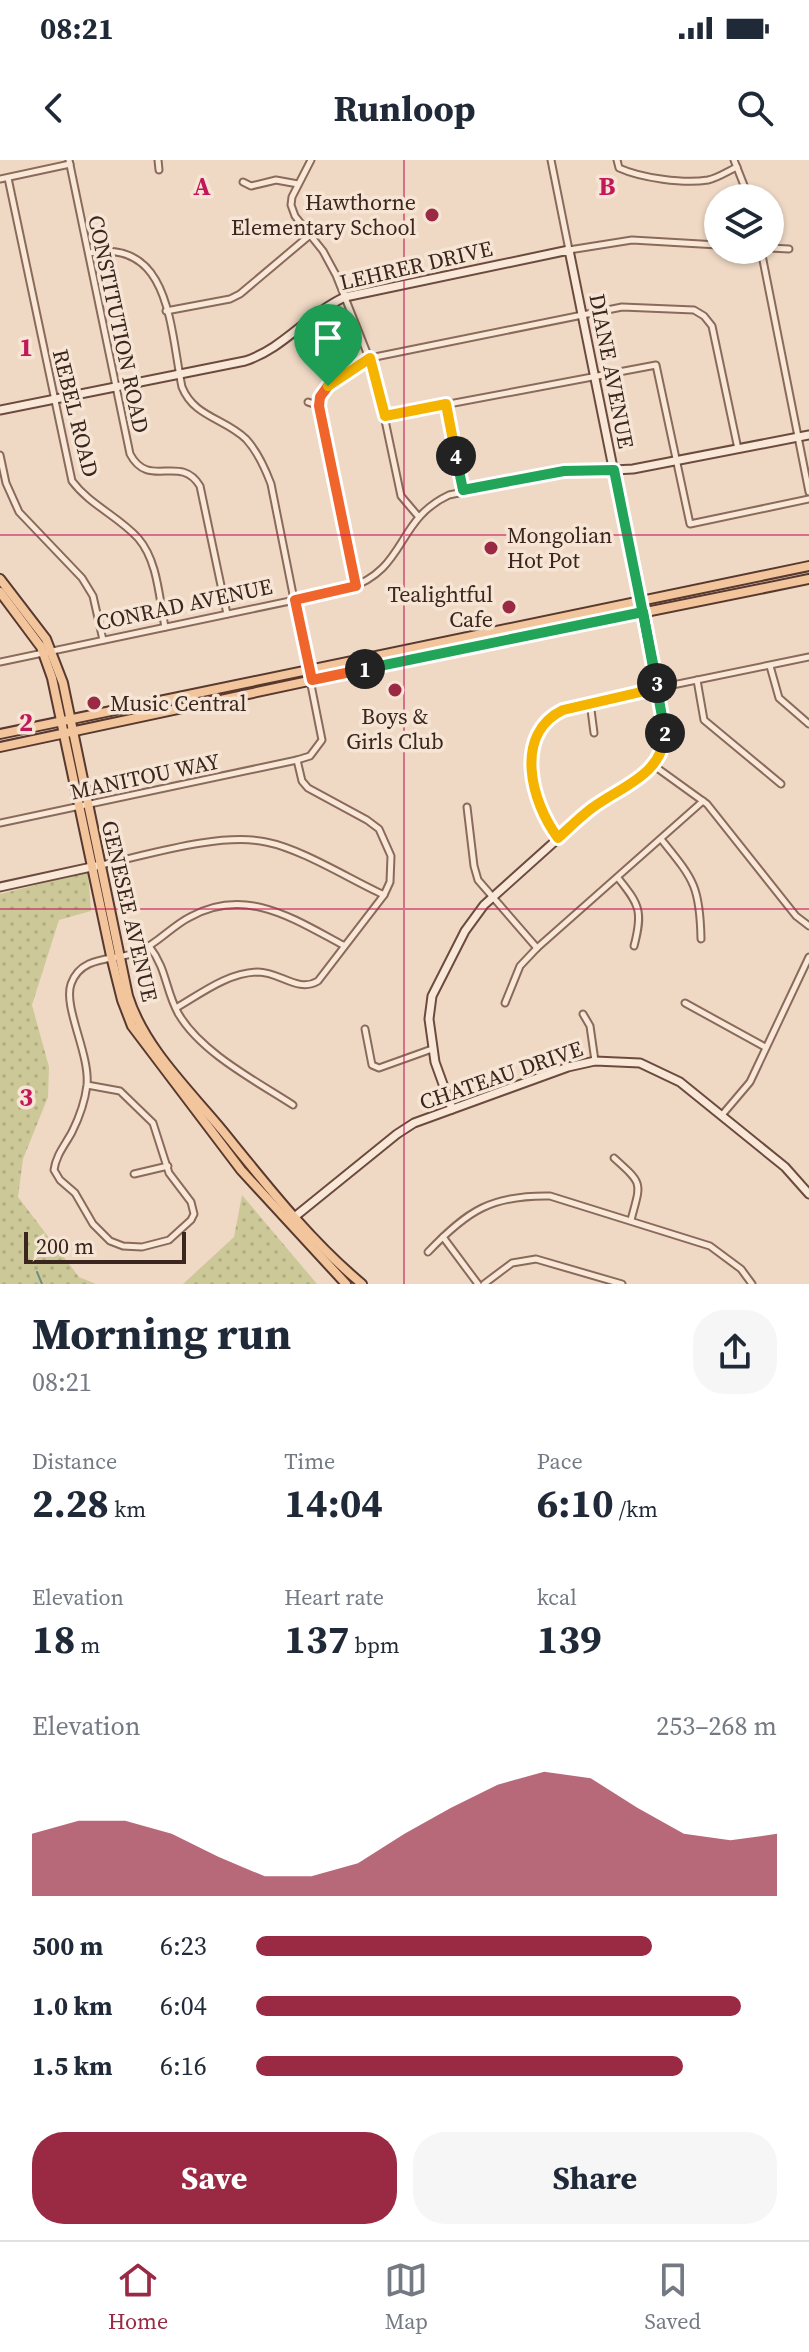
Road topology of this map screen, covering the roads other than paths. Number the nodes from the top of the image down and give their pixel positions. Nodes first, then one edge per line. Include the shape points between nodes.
1 (158, 160) edge
2 (311, 160) edge
3 (551, 160) edge
4 (617, 160) edge
5 (734, 160) edge
6 (70, 162) edge
7 (737, 167) junction
8 (159, 170) dead end
9 (8, 178) junction
10 (0, 179) edge
11 (243, 182) dead end
12 (298, 184) junction
13 (744, 184) edge
14 (310, 235) junction
15 (704, 244) edge
16 (784, 249) edge
17 (789, 249) dead end
18 (569, 250) junction
19 (89, 253) junction
20 (764, 264) edge
21 (345, 297) junction
22 (166, 311) junction
23 (582, 314) junction
24 (370, 358) junction
25 (179, 374) junction
26 (595, 376) junction
27 (115, 387) junction
28 (54, 399) junction
29 (308, 402) dead end
30 (446, 404) junction
31 (319, 406) junction
32 (0, 410) edge
33 (385, 416) junction
34 (809, 435) edge
35 (799, 437) junction
36 (738, 449) junction
37 (0, 455) edge
38 (677, 461) junction
39 (614, 470) junction
40 (463, 490) junction
41 (809, 492) edge
42 (809, 499) edge
43 (418, 516) junction
44 (809, 566) edge
45 (0, 579) edge
46 (809, 579) edge
47 (356, 586) junction
48 (0, 592) edge
49 (295, 600) junction
50 (641, 600) junction
51 (643, 612) junction
52 (227, 614) junction
53 (165, 627) junction
54 (103, 640) junction
55 (48, 651) junction
56 (809, 657) edge
57 (0, 662) edge
58 (770, 666) junction
59 (309, 669) junction
60 (312, 680) junction
61 (697, 680) junction
62 (658, 688) junction
63 (590, 702) junction
64 (67, 720) junction
65 (809, 724) edge
66 (69, 732) junction
67 (594, 733) dead end
68 (0, 734) edge
69 (0, 747) edge
70 (297, 760) junction
71 (653, 765) junction
72 (781, 784) dead end
73 (703, 801) junction
74 (84, 805) junction
75 (467, 807) dead end
76 (0, 823) edge
77 (558, 838) junction
78 (661, 839) junction
79 (97, 866) junction
80 (618, 878) junction
81 (0, 887) edge
82 (384, 895) junction
83 (493, 897) junction
84 (809, 926) edge
85 (701, 939) dead end
86 (343, 945) junction
87 (149, 946) junction
88 (634, 946) dead end
89 (537, 948) junction
90 (116, 956) junction
91 (809, 957) edge
92 (505, 1003) dead end
93 (685, 1003) dead end
94 (176, 1008) junction
95 (583, 1014) dead end
96 (365, 1029) dead end
97 (765, 1047) junction
98 (432, 1049) junction
99 (595, 1061) junction
100 (87, 1085) junction
101 (293, 1105) dead end
102 (452, 1109) junction
103 (722, 1115) junction
104 (614, 1158) dead end
105 (168, 1166) junction
106 (134, 1174) dead end
107 (809, 1194) edge
108 (296, 1216) junction
109 (631, 1220) junction
110 (287, 1222) junction
111 (443, 1237) junction
112 (428, 1252) dead end
113 (346, 1284) edge
114 (362, 1284) edge
115 (481, 1284) edge
116 (622, 1284) edge
117 (752, 1284) edge

1 - 8 street
2 - 12 street
3 - 18 street, DIANE AVENUE
4 - 7 street via 619,168 639,177 698,180
5 - 7 street
6 - 9 street
6 - 19 street, CONSTITUTION ROAD
7 - 13 street
9 - 10 street
9 - 28 street, REBEL ROAD
11 - 12 street
12 - 14 street via 291,205
14 - 21 street
14 - 22 street via 240,294
15 - 18 street, LEHRER DRIVE via 632,240
16 - 17 street
18 - 21 street, LEHRER DRIVE
18 - 23 street, DIANE AVENUE
19 - 22 street via 115,250 141,261 155,276
19 - 27 street, CONSTITUTION ROAD
20 - 35 street
21 - 24 street
21 - 25 street, LEHRER DRIVE via 260,356
22 - 25 street
23 - 24 street
23 - 26 street, DIANE AVENUE
23 - 36 street via 634,306 694,310 704,316 712,326
24 - 31 street via 328,386
24 - 33 street
25 - 27 street, LEHRER DRIVE
25 - 49 street via 195,408 245,439 263,464
26 - 30 street
26 - 38 street via 656,365
26 - 39 street, DIANE AVENUE
27 - 28 street, LEHRER DRIVE
27 - 52 street, CONSTITUTION ROAD via 134,462 153,473 186,472 200,486
28 - 32 street, LEHRER DRIVE
28 - 53 street, REBEL ROAD via 72,481 147,551
29 - 31 street
30 - 33 street
30 - 40 street
31 - 47 street
33 - 43 street via 401,496
34 - 35 street, CONRAD AVENUE
35 - 36 street, CONRAD AVENUE
35 - 41 street
36 - 38 street, CONRAD AVENUE
37 - 54 street via 19,512 93,596
38 - 39 street, CONRAD AVENUE
38 - 42 street via 690,524
39 - 40 street, CONRAD AVENUE via 564,471
39 - 50 street, DIANE AVENUE
40 - 43 street, CONRAD AVENUE via 435,501
43 - 47 street, CONRAD AVENUE via 388,565
44 - 50 main road
45 - 55 main road, GENESEE AVENUE
46 - 51 main road
47 - 49 street, CONRAD AVENUE
48 - 55 main road, GENESEE AVENUE
49 - 52 street, CONRAD AVENUE
49 - 59 street
50 - 51 street, DIANE AVENUE
50 - 59 main road
51 - 60 main road
51 - 62 street, DIANE AVENUE
52 - 53 street, CONRAD AVENUE
53 - 54 street, CONRAD AVENUE
54 - 55 street, CONRAD AVENUE
55 - 57 street, CONRAD AVENUE
55 - 64 main road, GENESEE AVENUE
56 - 58 street
58 - 61 street
58 - 65 street via 779,698
59 - 60 street
59 - 64 main road
60 - 66 main road
60 - 70 street via 322,740 310,756
61 - 62 street
61 - 72 street via 704,720
62 - 63 street
62 - 71 street, DIANE AVENUE via 665,725
63 - 67 street
63 - 77 street via 546,720 534,738 531,759 540,812
64 - 66 main road, GENESEE AVENUE
64 - 68 main road
66 - 69 main road
66 - 74 main road, GENESEE AVENUE
70 - 74 street, MANITOU WAY
70 - 82 street via 308,788 379,829 391,856
71 - 73 street
71 - 77 street
73 - 78 street
73 - 84 street
74 - 76 street, MANITOU WAY
74 - 79 main road, GENESEE AVENUE
75 - 83 street via 478,880
77 - 83 street
78 - 80 street
78 - 85 street via 691,877 700,903
79 - 81 street
79 - 82 street via 222,840 263,841
79 - 90 main road, GENESEE AVENUE
80 - 88 street via 641,915
80 - 89 street
82 - 86 street
83 - 89 street
83 - 98 street via 465,931 432,996
86 - 87 street via 268,907 238,903 188,917
86 - 94 street via 310,986 269,973 239,975
87 - 90 street
87 - 94 street via 162,963
89 - 92 street via 520,966
90 - 100 street via 85,966 70,986
90 - 108 main road, GENESEE AVENUE via 146,1036
90 - 110 main road, GENESEE AVENUE via 125,1011 139,1039
91 - 97 street
93 - 97 street
94 - 101 street via 209,1048
95 - 99 street
96 - 98 street via 372,1065 379,1068
97 - 103 street via 750,1082
98 - 102 street
99 - 102 street, CHATEAU DRIVE
99 - 103 street, CHATEAU DRIVE via 624,1060 654,1068
100 - 105 street via 112,1088 128,1097 157,1128
100 - 105 street via 54,1170 110,1241 142,1247 169,1240 191,1220 191,1202
102 - 108 street, CHATEAU DRIVE via 397,1134
103 - 107 street, CHATEAU DRIVE
104 - 109 street via 640,1187
105 - 106 street
108 - 110 street, CHATEAU DRIVE
108 - 114 main road, GENESEE AVENUE
109 - 111 street via 550,1196 523,1195 488,1204
109 - 117 street via 710,1246
110 - 113 main road, GENESEE AVENUE
111 - 112 street
111 - 115 street
115 - 116 street via 512,1263 536,1259

